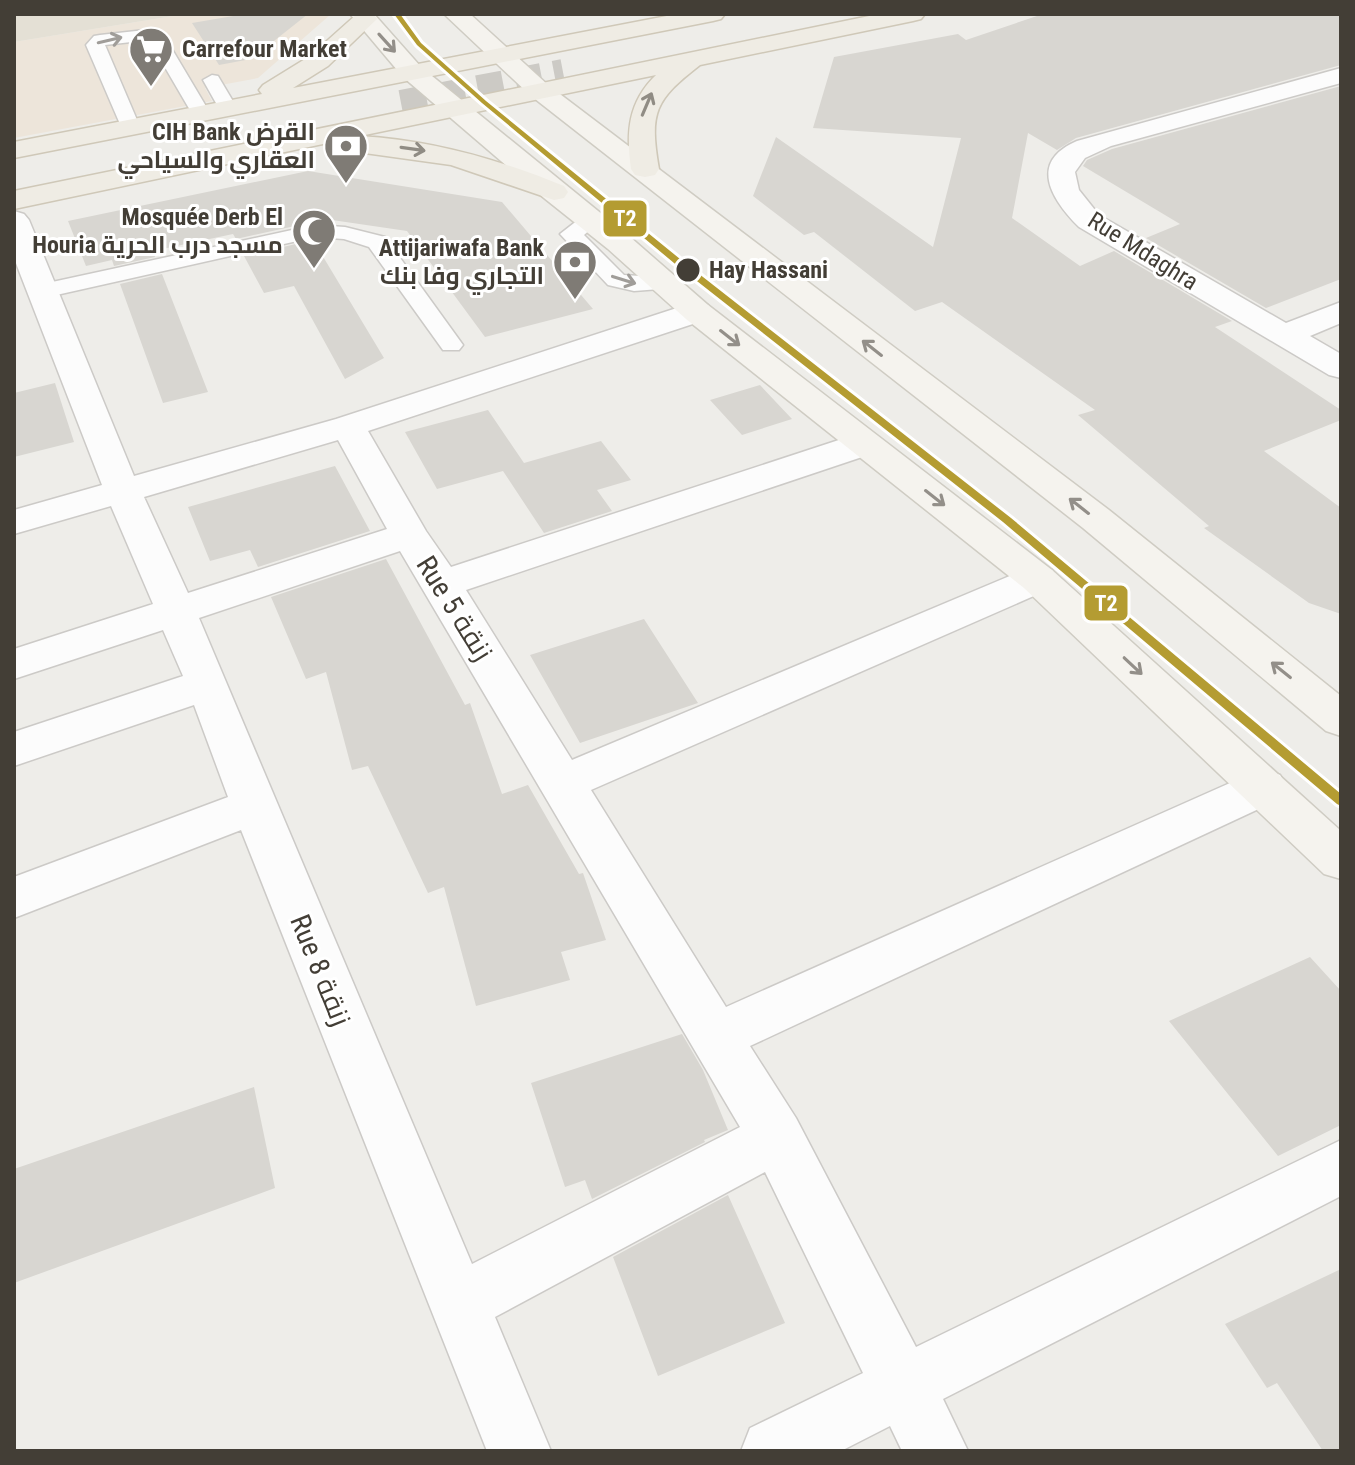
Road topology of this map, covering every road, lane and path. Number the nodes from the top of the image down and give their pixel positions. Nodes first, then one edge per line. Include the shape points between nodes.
1 (456, 14) edge
2 (595, 14) edge
3 (845, 14) edge
4 (913, 14) edge
5 (364, 16) edge
6 (716, 18) edge
7 (498, 56) junction
8 (694, 60) junction
9 (412, 72) junction
10 (1341, 75) edge
11 (212, 80) dead end
12 (539, 90) junction
13 (235, 106) junction
14 (456, 108) junction
15 (201, 113) junction
16 (130, 127) junction
17 (14, 150) edge
18 (251, 150) junction
19 (14, 168) edge
20 (645, 169) junction
21 (14, 180) edge
22 (554, 192) junction
23 (14, 200) edge
24 (14, 220) edge
25 (28, 294) edge
26 (697, 312) junction
27 (1341, 312) edge
28 (1284, 335) junction
29 (451, 345) dead end
30 (1341, 368) edge
31 (348, 426) junction
32 (864, 444) junction
33 (122, 490) junction
34 (14, 522) edge
35 (409, 535) junction
36 (1038, 579) junction
37 (442, 584) junction
38 (178, 612) junction
39 (14, 664) edge
40 (208, 684) junction
41 (1341, 720) edge
42 (14, 749) edge
43 (562, 783) junction
44 (1264, 787) junction
45 (254, 806) junction
46 (1341, 860) edge
47 (14, 898) edge
48 (717, 1036) junction
49 (776, 1137) junction
50 (1341, 1167) edge
51 (457, 1304) junction
52 (904, 1387) junction
53 (519, 1451) edge
54 (773, 1451) edge
55 (936, 1451) edge

1 - 7 main road
2 - 6 main road
3 - 6 main road via 557,66
4 - 8 main road
5 -> 9 main road
5 - 13 main road via 339,45 304,72
6 - 7 main road
7 - 9 main road
7 - 12 main road
8 - 12 main road
20 -> 8 main road via 640,125 648,100 666,78
9 - 13 main road
9 - 14 main road
10 - 28 street, Rue Mdaghra via 1102,140 1071,155 1063,168 1068,202 1089,221
11 - 13 lane
12 - 14 main road
12 - 20 main road
13 - 15 main road
14 - 18 main road
14 - 22 main road
15 - 16 main road
16 -> 15 lane via 95,45 100,40 154,34
16 - 17 main road
18 -> 22 main road via 337,144 412,148 482,163
18 - 23 main road
19 - 21 main road via 397,98
41 -> 20 main road via 1096,519
22 -> 26 main road
24 - 25 street, Rue 8 زنقة
25 - 29 lane via 328,231 377,242
25 - 33 street, Rue 8 زنقة
26 - 31 street
26 -> 32 main road
27 - 28 street
28 - 30 street, Rue Mdaghra
31 - 33 street
31 - 35 street
32 -> 36 main road
32 - 37 street
33 - 34 street
33 - 38 street, Rue 8 زنقة
35 - 37 street, Rue 5 زنقة
35 - 38 street, Rue 5 زنقة
36 - 43 street
36 -> 44 main road
37 - 43 street, Rue 5 زنقة
38 - 39 street, Rue 5 زنقة
38 - 40 street, Rue 8 زنقة
40 - 42 street
40 - 45 street, Rue 8 زنقة
43 - 48 street, Rue 5 زنقة
44 - 46 main road
44 - 48 street
45 - 47 street
45 - 51 street, Rue 8 زنقة
48 - 49 street, Rue 5 زنقة
49 - 51 street
49 - 52 street, Rue 5 زنقة
50 - 52 street
51 - 53 street, Rue 8 زنقة
52 - 54 street
52 - 55 street, Rue 5 زنقة

